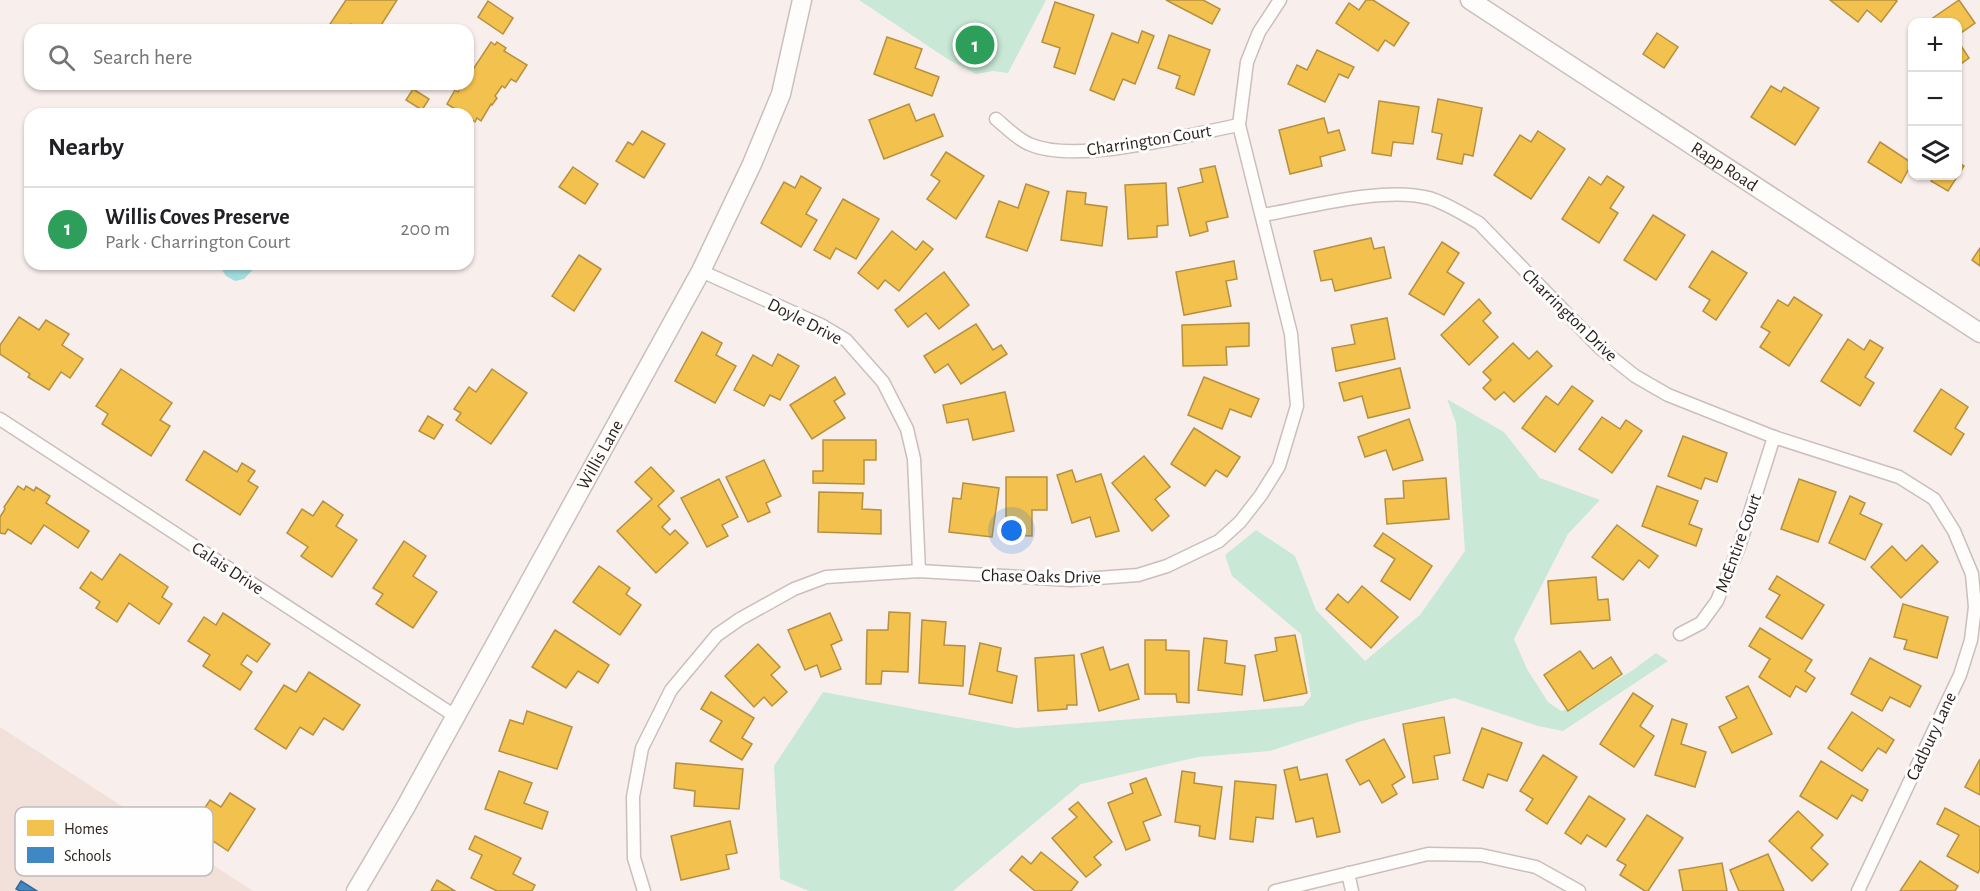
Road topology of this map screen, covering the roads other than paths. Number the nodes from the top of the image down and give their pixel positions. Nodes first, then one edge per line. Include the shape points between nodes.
1 (802, 0) edge
2 (1280, 0) edge
3 (1470, 0) edge
4 (996, 119) dead end
5 (1239, 125) junction
6 (1263, 215) junction
7 (701, 271) junction
8 (1980, 333) edge
9 (0, 419) edge
10 (1774, 437) junction
11 (919, 571) junction
12 (1972, 574) joint
13 (1680, 634) dead end
14 (455, 716) junction
15 (1348, 873) junction
16 (356, 891) edge
17 (644, 891) edge
18 (1275, 891) edge
19 (1352, 891) edge
20 (1579, 891) edge
21 (1858, 891) edge

1 - 7 street, Willis Lane via 781,94
2 - 5 street, Chase Oaks Drive via 1259,33 1247,62
3 - 8 street, Rapp Road
4 - 5 street, Charrington Court via 1028,144 1060,152 1118,148
5 - 6 street, Chase Oaks Drive
6 - 10 street, Charrington Drive via 1383,194 1429,198 1479,223 1600,348 1635,376 1668,395
6 - 11 street, Chase Oaks Drive via 1291,334 1297,406 1279,466 1240,522 1219,541 1138,575 1071,580
7 - 11 street, Doyle Drive via 846,340 883,382 907,429 914,459
7 - 14 street, Willis Lane
9 - 14 street, Calais Drive
10 - 12 street, Charrington Drive via 1899,477 1934,499 1954,531
10 - 13 street, McEntire Court via 1717,601 1701,622
11 - 17 street, Chase Oaks Drive via 826,577 775,599 717,635 671,690 642,748 633,798 634,858
12 - 21 street, Cadbury Lane via 1975,608 1971,640 1960,675
14 - 16 street, Willis Lane
15 - 18 street
15 - 19 street
15 - 20 street via 1428,854 1481,855 1536,867

